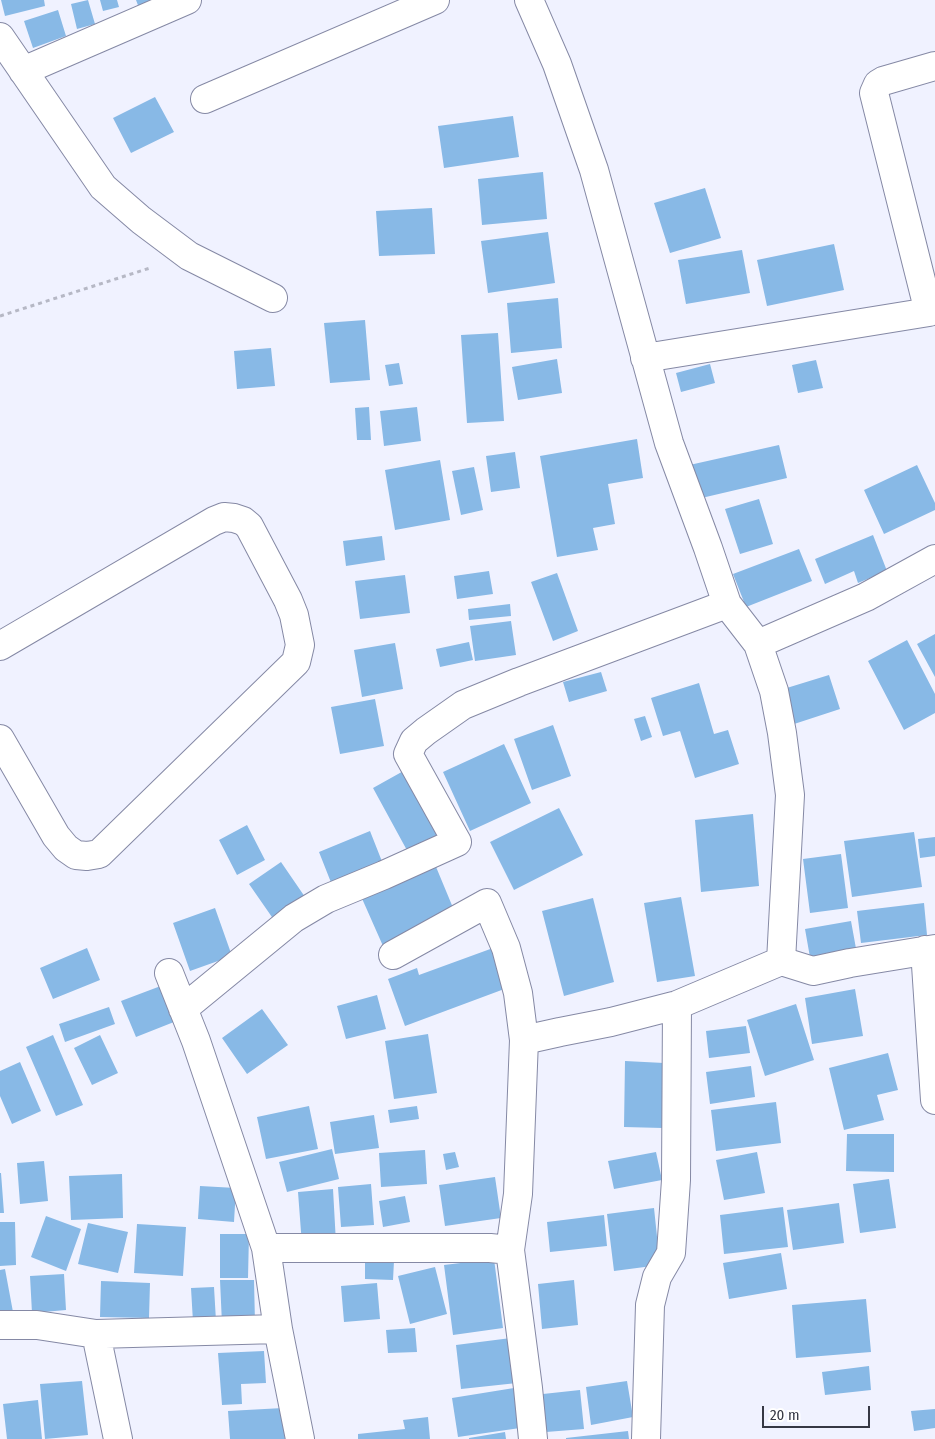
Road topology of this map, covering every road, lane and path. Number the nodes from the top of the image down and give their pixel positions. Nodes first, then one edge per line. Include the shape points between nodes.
1 (187, 0) edge
2 (435, 0) edge
3 (529, 0) edge
4 (0, 36) edge
5 (935, 66) edge
6 (23, 71) junction
7 (205, 98) dead end
8 (189, 256) junction
9 (273, 298) dead end
10 (932, 312) edge
11 (0, 316) edge
12 (645, 358) junction
13 (935, 559) edge
14 (727, 604) junction
15 (758, 644) junction
16 (0, 646) edge
17 (0, 738) edge
18 (930, 949) edge
19 (393, 955) dead end
20 (781, 961) junction
21 (169, 973) dead end
22 (677, 1005) junction
23 (183, 1009) junction
24 (524, 1040) junction
25 (935, 1100) edge
26 (266, 1248) junction
27 (510, 1250) junction
28 (0, 1325) edge
29 (278, 1329) junction
30 (96, 1334) junction
31 (118, 1439) edge
32 (300, 1439) edge
33 (533, 1439) edge
34 (646, 1439) edge

1 - 6 street
2 - 7 street
3 - 12 street via 557,64 594,170
4 - 6 street
5 - 10 street via 883,81 874,93
6 - 8 street via 103,187
8 - 9 street
8 - 11 path
10 - 12 street
12 - 14 street via 669,443
13 - 15 street via 866,597
14 - 15 street
14 - 23 street via 519,682 463,706 426,731 414,741 408,754 457,842 326,899 294,918
15 - 20 street via 774,691 790,795
16 - 17 street via 224,517 243,521 249,526 288,600 300,645 296,662 99,854 76,856 66,848
18 - 20 street via 813,971
18 - 25 street
19 - 24 street via 488,903 506,948 518,993
20 - 22 street
21 - 23 street
22 - 24 street
22 - 34 street via 676,1180 671,1253 657,1276 650,1304
23 - 26 street
24 - 27 street via 518,1194
26 - 27 street
26 - 29 street
27 - 33 street
28 - 30 street via 37,1325
29 - 30 street
29 - 32 street
30 - 31 street

